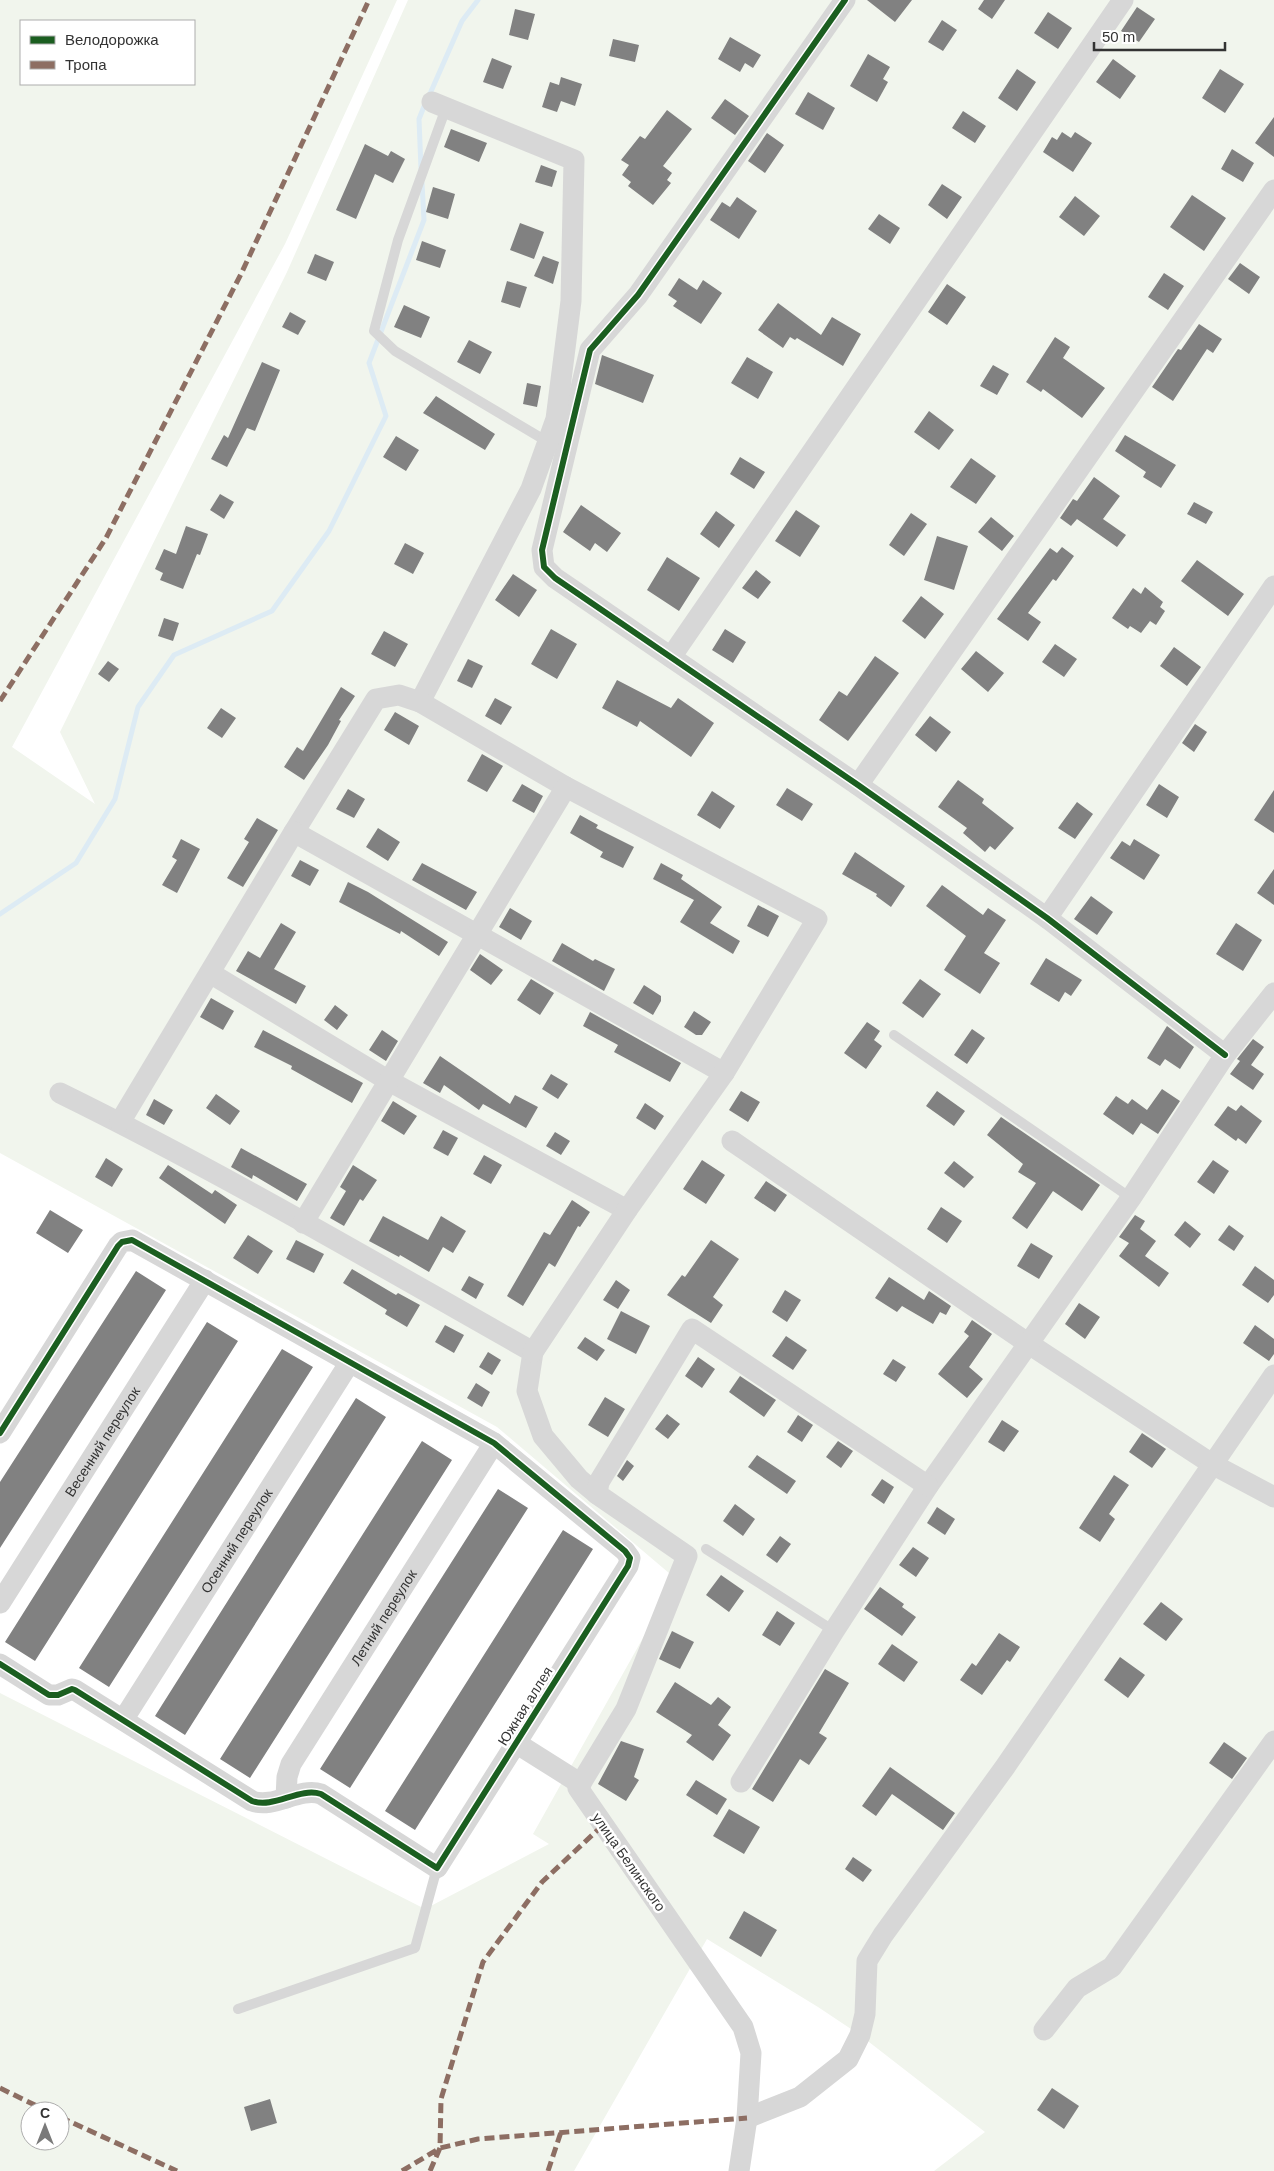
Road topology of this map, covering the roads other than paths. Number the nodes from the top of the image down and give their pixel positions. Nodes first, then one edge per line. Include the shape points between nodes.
1 (846, 0) edge
2 (1123, 0) edge
3 (439, 105) joint
4 (1274, 190) edge
5 (548, 442) junction
6 (1274, 586) edge
7 (671, 657) junction
8 (420, 702) junction
9 (858, 785) junction
10 (566, 786) junction
11 (294, 832) junction
12 (1047, 918) junction
13 (476, 935) junction
14 (210, 973) junction
15 (1274, 993) edge
16 (894, 1035) dead end
17 (1225, 1055) junction
18 (724, 1073) junction
19 (389, 1081) junction
20 (60, 1093) dead end
21 (120, 1122) junction
22 (732, 1141) dead end
23 (1130, 1198) junction
24 (627, 1210) junction
25 (303, 1223) junction
26 (205, 1280) junction
27 (1029, 1344) junction
28 (534, 1352) junction
29 (350, 1362) junction
30 (1274, 1375) edge
31 (0, 1433) edge
32 (494, 1443) junction
33 (1212, 1464) junction
34 (928, 1486) junction
35 (597, 1494) junction
36 (1274, 1498) edge
37 (696, 1553) junction
38 (0, 1603) edge
39 (834, 1631) junction
40 (0, 1664) edge
41 (124, 1720) junction
42 (1274, 1741) edge
43 (516, 1743) junction
44 (741, 1782) dead end
45 (581, 1784) junction
46 (286, 1798) junction
47 (437, 1868) junction
48 (238, 2009) dead end
49 (1044, 2030) dead end
50 (747, 2118) junction
51 (739, 2171) edge

1 - 7 street via 638,295 590,350 542,550 544,567 554,578
2 - 7 street
3 - 5 street via 574,160 571,301 556,419
3 - 5 lane via 374,331 395,351
4 - 9 street
5 - 8 street via 531,489
6 - 12 street
7 - 9 street
8 - 10 street
8 - 11 street via 399,695 376,699
9 - 12 street
10 - 13 street
10 - 18 street via 818,920
11 - 13 street
11 - 14 street
12 - 17 street
13 - 18 street
13 - 19 street
14 - 19 street
14 - 21 street
15 - 17 street
16 - 23 lane
17 - 23 street
18 - 24 street
19 - 24 street
19 - 25 street
20 - 21 street
21 - 25 street
22 - 27 street
23 - 27 street
24 - 28 street
25 - 28 street
26 - 29 street
26 - 31 street via 132,1240 122,1242
26 - 38 street, Весенний переулок
27 - 33 street
27 - 34 street
28 - 35 street via 528,1391 543,1436
29 - 32 street
29 - 41 street, Осенний переулок
30 - 33 street
32 - 43 street, Южная аллея via 629,1555 628,1566
32 - 46 street, Летний переулок via 291,1764
33 - 36 street
33 - 50 street via 1005,1767 882,1935 867,1960 865,2014 860,2035 848,2059 800,2097
34 - 35 street via 692,1330 599,1482
34 - 39 street
35 - 37 street
37 - 39 lane
37 - 45 street via 626,1709
39 - 44 street
40 - 41 street via 49,1695 72,1689
41 - 46 street via 252,1802
42 - 49 street via 1112,1967 1077,1988
43 - 45 street
43 - 47 street, Южная аллея
45 - 50 street, улица Белинского via 578,1788 743,2027 751,2053
46 - 47 street via 321,1794
47 - 48 lane via 415,1948
50 - 51 street, улица Белинского

